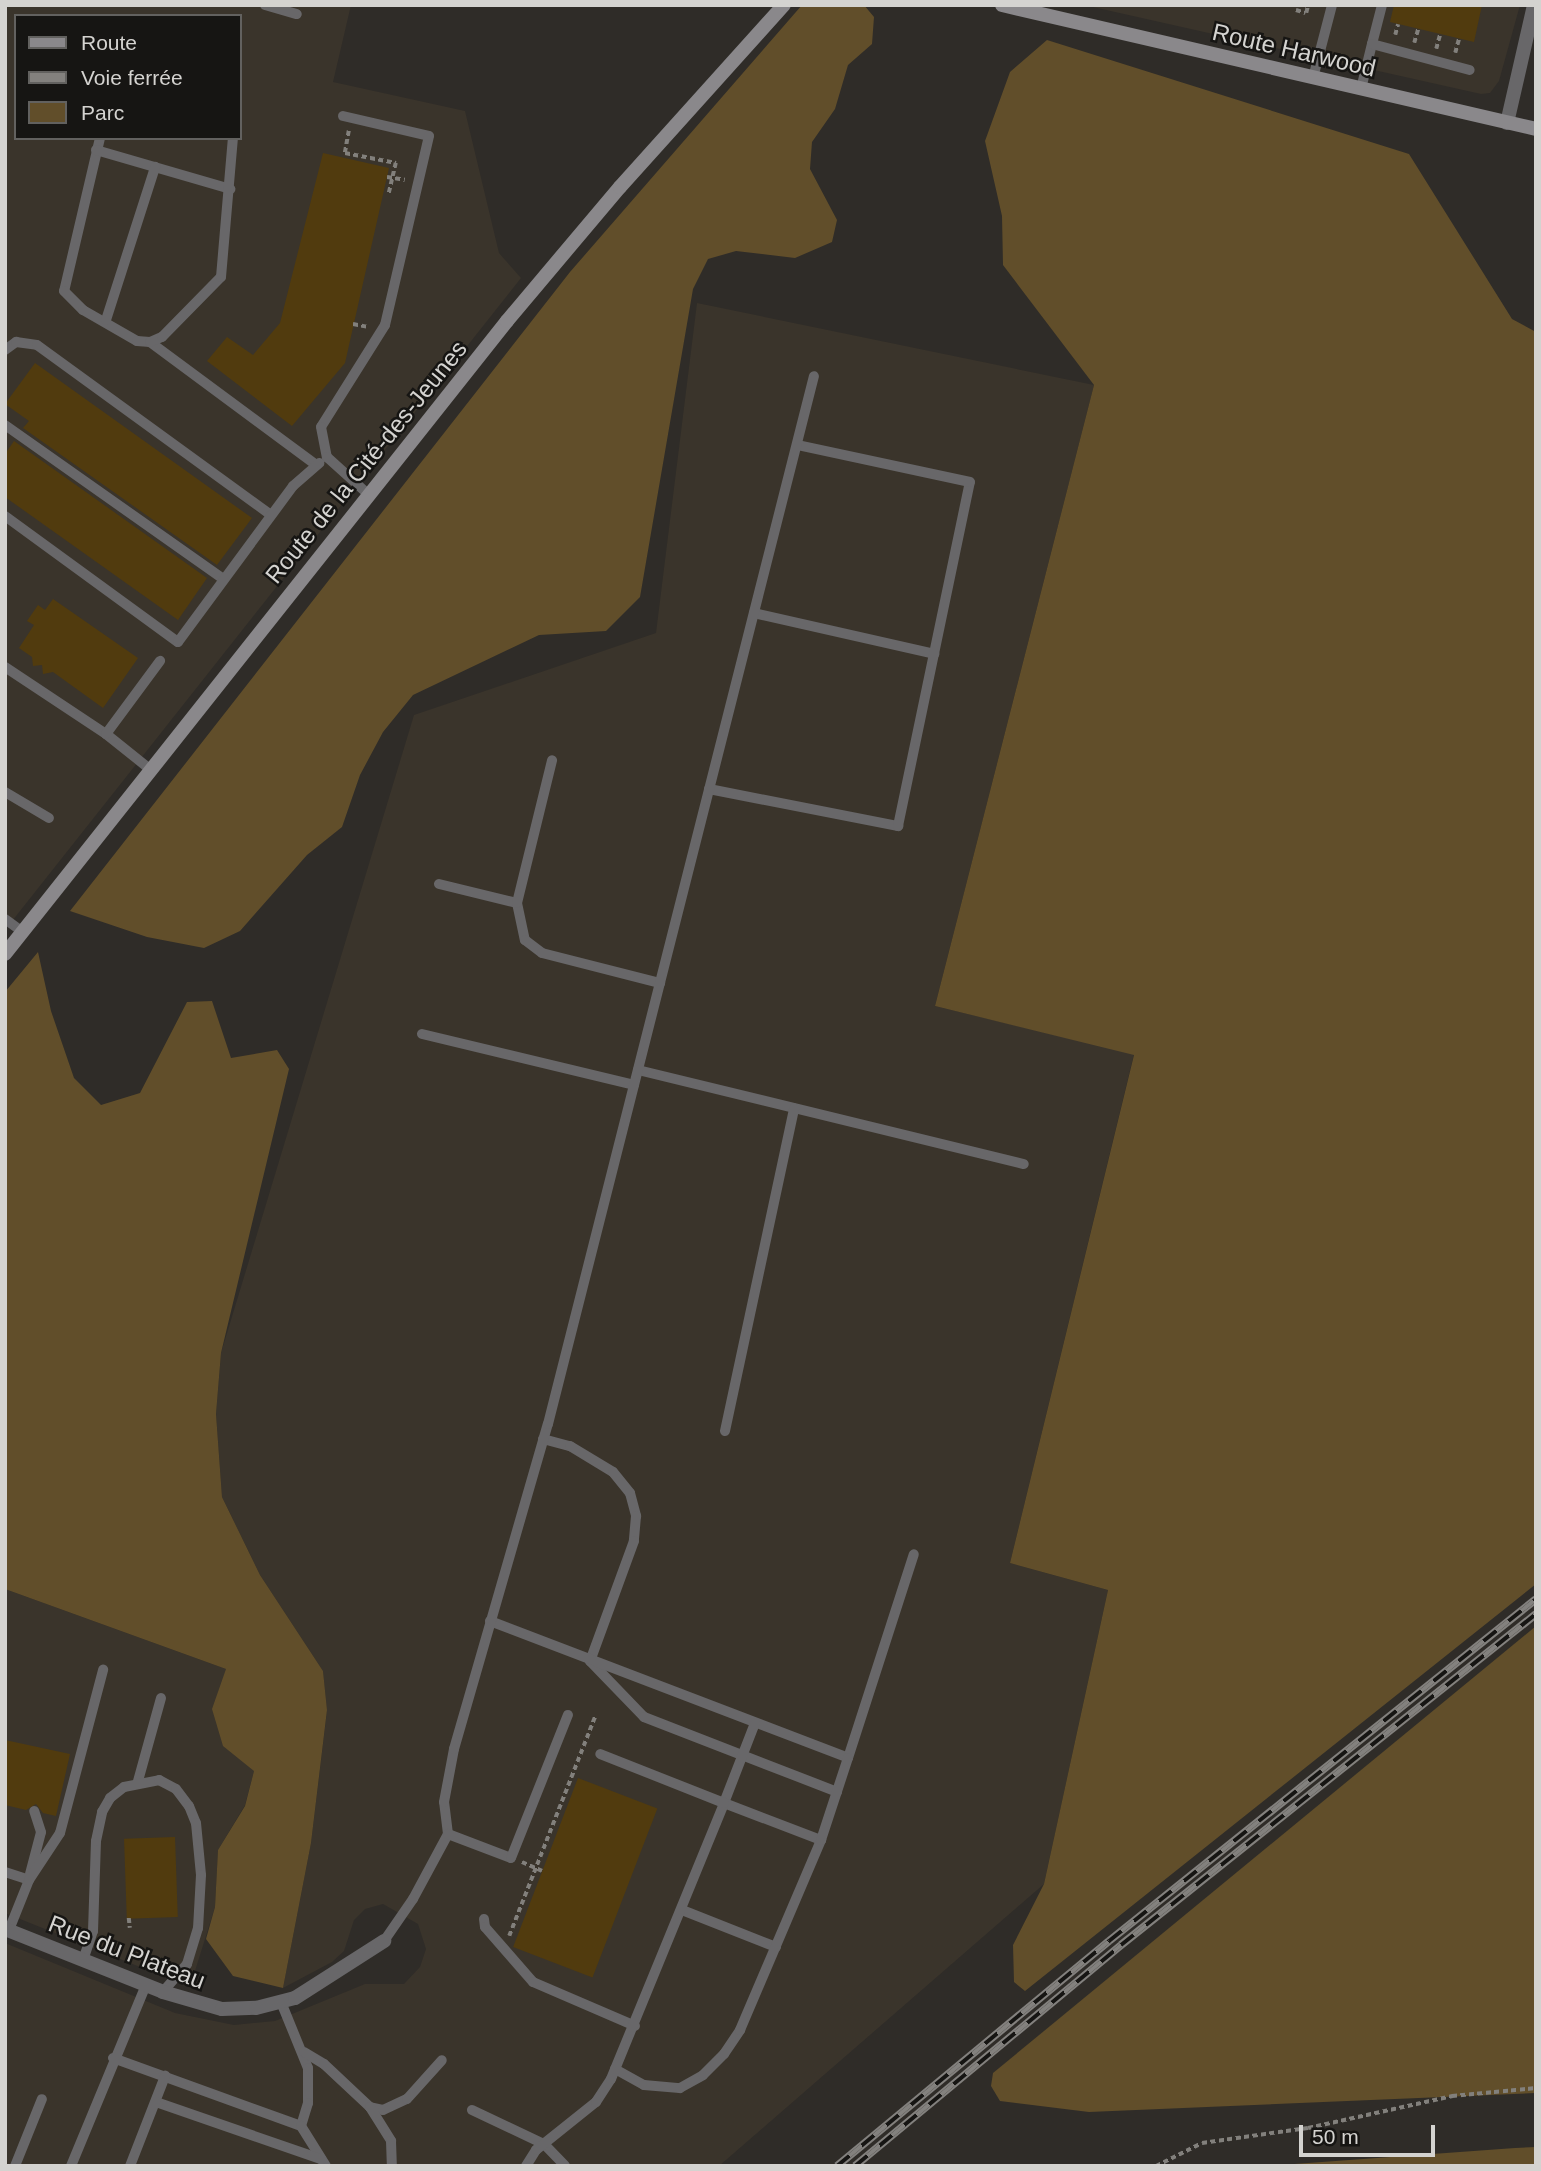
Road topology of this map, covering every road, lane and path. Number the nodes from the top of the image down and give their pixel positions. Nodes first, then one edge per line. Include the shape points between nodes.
1 (265, 5) edge
2 (1002, 5) edge
3 (1308, 5) edge
4 (1332, 5) edge
5 (1382, 5) edge
6 (1534, 5) edge
7 (781, 8) edge
8 (1296, 10) dead end
9 (297, 14) dead end
10 (1372, 44) junction
11 (1470, 70) dead end
12 (1313, 78) junction
13 (1361, 89) junction
14 (343, 116) dead end
15 (1507, 123) junction
16 (1536, 129) edge
17 (99, 140) edge
18 (233, 140) edge
19 (346, 146) dead end
20 (96, 150) junction
21 (155, 167) junction
22 (230, 189) junction
23 (389, 194) dead end
24 (106, 320) junction
25 (353, 324) dead end
26 (376, 328) dead end
27 (149, 342) junction
28 (5, 350) edge
29 (814, 376) dead end
30 (5, 425) edge
31 (797, 445) junction
32 (327, 457) junction
33 (316, 465) junction
34 (368, 494) junction
35 (271, 515) junction
36 (5, 516) edge
37 (223, 579) junction
38 (754, 612) junction
39 (934, 654) junction
40 (160, 661) dead end
41 (5, 667) edge
42 (106, 734) junction
43 (552, 760) dead end
44 (151, 770) junction
45 (709, 789) junction
46 (5, 792) edge
47 (49, 818) dead end
48 (439, 884) dead end
49 (517, 903) junction
50 (5, 919) edge
51 (23, 932) junction
52 (5, 954) edge
53 (660, 983) junction
54 (422, 1034) dead end
55 (638, 1069) junction
56 (634, 1085) junction
57 (794, 1108) junction
58 (1024, 1164) dead end
59 (725, 1431) dead end
60 (543, 1439) junction
61 (914, 1554) dead end
62 (490, 1621) junction
63 (590, 1661) junction
64 (103, 1670) dead end
65 (161, 1698) dead end
66 (568, 1716) dead end
67 (596, 1717) dead end
68 (755, 1723) junction
69 (600, 1754) dead end
70 (742, 1755) junction
71 (848, 1758) junction
72 (138, 1781) junction
73 (837, 1792) junction
74 (724, 1803) junction
75 (34, 1811) dead end
76 (448, 1834) junction
77 (821, 1840) junction
78 (536, 1867) junction
79 (542, 1871) dead end
80 (5, 1872) edge
81 (29, 1880) junction
82 (682, 1910) junction
83 (129, 1918) dead end
84 (484, 1919) dead end
85 (130, 1928) dead end
86 (7, 1930) edge
87 (507, 1940) dead end
88 (384, 1941) joint
89 (776, 1947) junction
90 (83, 1960) junction
91 (146, 1985) junction
92 (163, 1992) junction
93 (281, 2003) junction
94 (635, 2026) junction
95 (304, 2052) junction
96 (113, 2058) junction
97 (442, 2060) dead end
98 (615, 2069) junction
99 (165, 2077) junction
100 (1536, 2088) edge
101 (42, 2099) dead end
102 (156, 2102) junction
103 (370, 2107) junction
104 (472, 2110) dead end
105 (301, 2126) junction
106 (544, 2144) junction
107 (324, 2162) edge
108 (15, 2166) edge
109 (71, 2166) edge
110 (130, 2166) edge
111 (392, 2166) edge
112 (526, 2166) edge
113 (565, 2166) edge
114 (1156, 2166) edge

1 - 9 lane
2 - 12 main road, Route Harwood
3 - 8 path via 1307,13
4 - 12 lane
5 - 10 lane
6 - 15 street
7 - 34 main road, Route de la Cité-des-Jeunes via 603,207
10 - 11 lane
10 - 13 lane
12 - 13 main road, Route Harwood
13 - 15 main road, Route Harwood
14 - 32 lane via 429,136 388,315 373,350 325,415 321,441
15 - 16 main road, Route Harwood
17 - 20 lane
18 - 22 lane
19 - 23 path via 345,155 396,163
20 - 21 lane
20 - 24 lane via 64,291 83,310
21 - 22 lane
21 - 24 lane
22 - 27 lane via 221,276 162,337
24 - 27 lane via 136,341
25 - 26 path
27 - 33 lane
28 - 35 lane via 16,342 37,345
29 - 31 lane
30 - 37 lane
31 - 38 lane
31 - 39 lane via 970,482
32 - 33 lane
32 - 34 lane
33 - 35 lane
34 - 44 main road, Route de la Cité-des-Jeunes
35 - 37 lane
36 - 37 lane via 178,642
38 - 39 lane
38 - 45 lane
39 - 45 lane via 898,826
40 - 42 lane
41 - 42 lane
42 - 44 lane
43 - 49 lane
44 - 51 main road, Route de la Cité-des-Jeunes
45 - 53 lane
46 - 47 lane
48 - 49 lane
49 - 53 lane via 525,940 542,953
50 - 51 lane
51 - 52 main road, Route de la Cité-des-Jeunes
53 - 55 lane
54 - 56 lane
55 - 56 lane
55 - 57 lane
56 - 60 lane
57 - 58 lane
57 - 59 lane
60 - 62 lane
60 - 63 lane via 570,1446 613,1472 630,1493 636,1516 634,1541
61 - 71 lane
62 - 63 lane
62 - 76 lane via 446,1779
63 - 68 lane
63 - 70 lane via 644,1717
64 - 81 lane via 60,1833
65 - 72 lane
66 - 76 lane via 510,1858
67 - 78 path
68 - 70 lane
68 - 71 lane
69 - 74 lane
70 - 73 lane
70 - 74 lane
71 - 73 lane
72 - 90 lane via 110,1798 98,1825 95,1921
72 - 92 lane via 159,1780 184,1798 196,1823 199,1848 198,1928 187,1964
73 - 77 lane
74 - 77 lane
74 - 82 lane
75 - 81 lane via 41,1832
76 - 88 lane via 409,1908
77 - 89 lane
78 - 79 path
78 - 87 path
80 - 81 lane
81 - 86 lane
82 - 89 lane
82 - 94 lane
83 - 85 path
84 - 94 lane via 485,1927 533,1982
86 - 90 street, Rue du Plateau
88 - 93 street, Rue du Plateau via 320,1985
89 - 98 lane via 740,2030 703,2075 680,2088 661,2089
90 - 91 street, Rue du Plateau
91 - 92 street, Rue du Plateau
91 - 96 lane
92 - 93 street, Rue du Plateau via 222,2009
93 - 95 lane
94 - 98 lane
95 - 103 lane via 324,2064
95 - 105 lane via 310,2086
96 - 99 lane
96 - 109 lane
97 - 103 lane via 407,2099 383,2110
98 - 106 lane via 596,2102
99 - 102 lane
99 - 105 lane
100 - 114 path via 1452,2096 1308,2128 1202,2143
101 - 108 lane
102 - 107 lane
102 - 110 lane
103 - 111 lane via 391,2141
104 - 106 lane
105 - 107 lane
106 - 112 lane
106 - 113 lane

